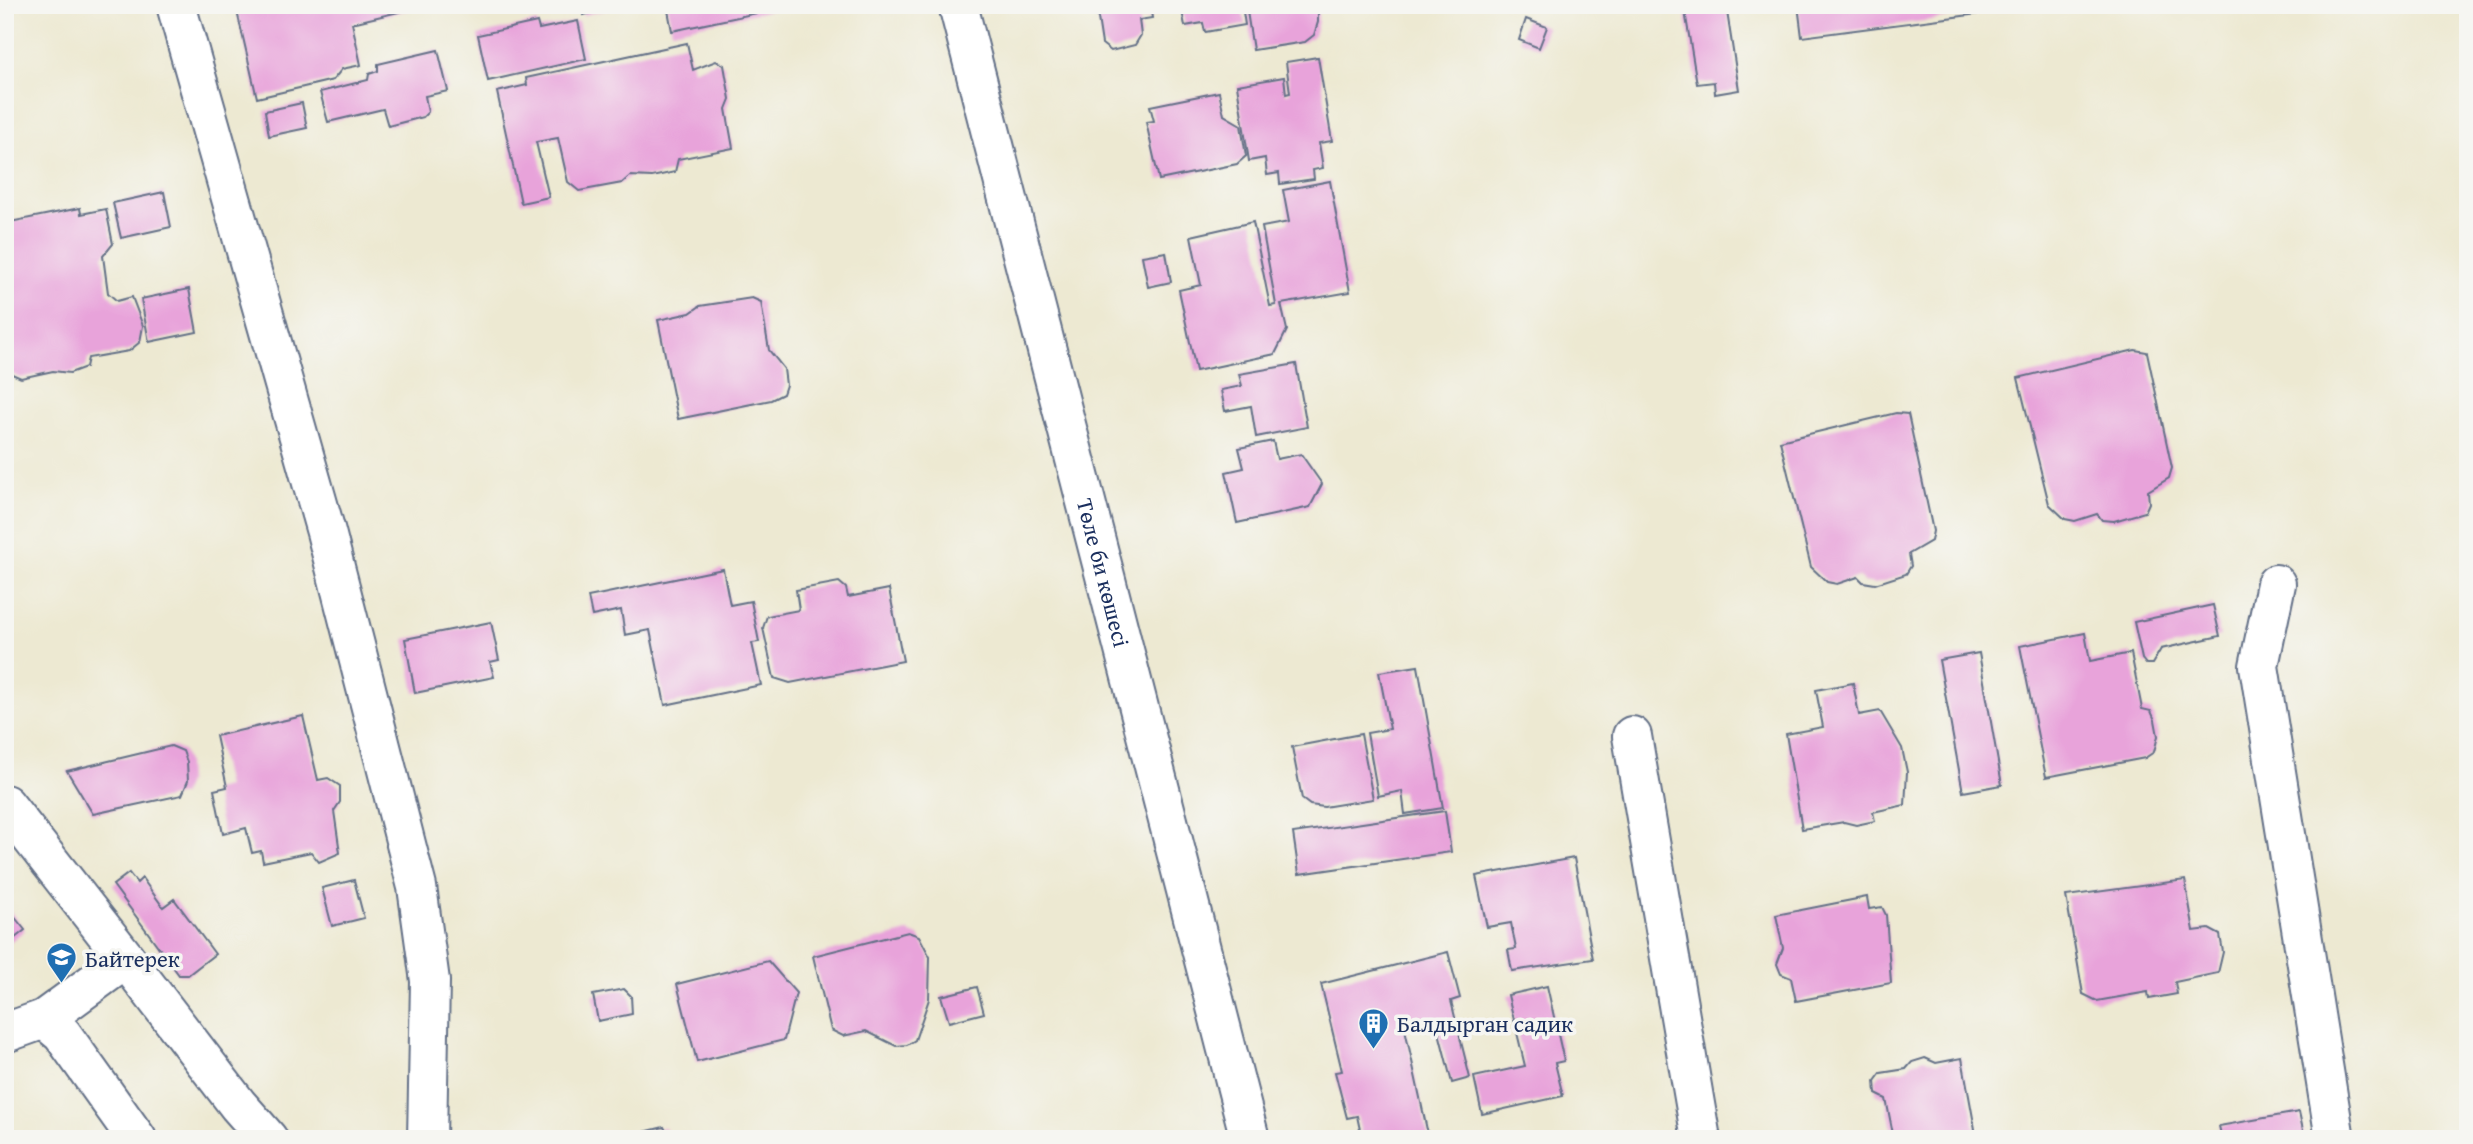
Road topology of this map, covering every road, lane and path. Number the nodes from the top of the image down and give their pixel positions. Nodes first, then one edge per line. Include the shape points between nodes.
1 (176, 5) edge
2 (958, 5) edge
3 (2276, 584) dead end
4 (1632, 736) dead end
5 (5, 804) edge
6 (120, 963) junction
7 (44, 1019) junction
8 (5, 1033) edge
9 (137, 1139) edge
10 (268, 1139) edge
11 (427, 1139) edge
12 (1250, 1139) edge
13 (1701, 1139) edge
14 (2335, 1139) edge

1 - 11 street via 326,532 417,887 430,981
2 - 12 street, Төле би көшесі
3 - 14 street via 2259,666
4 - 13 street
5 - 6 street
6 - 7 street
6 - 10 street
7 - 8 street
7 - 9 street via 62,1034

